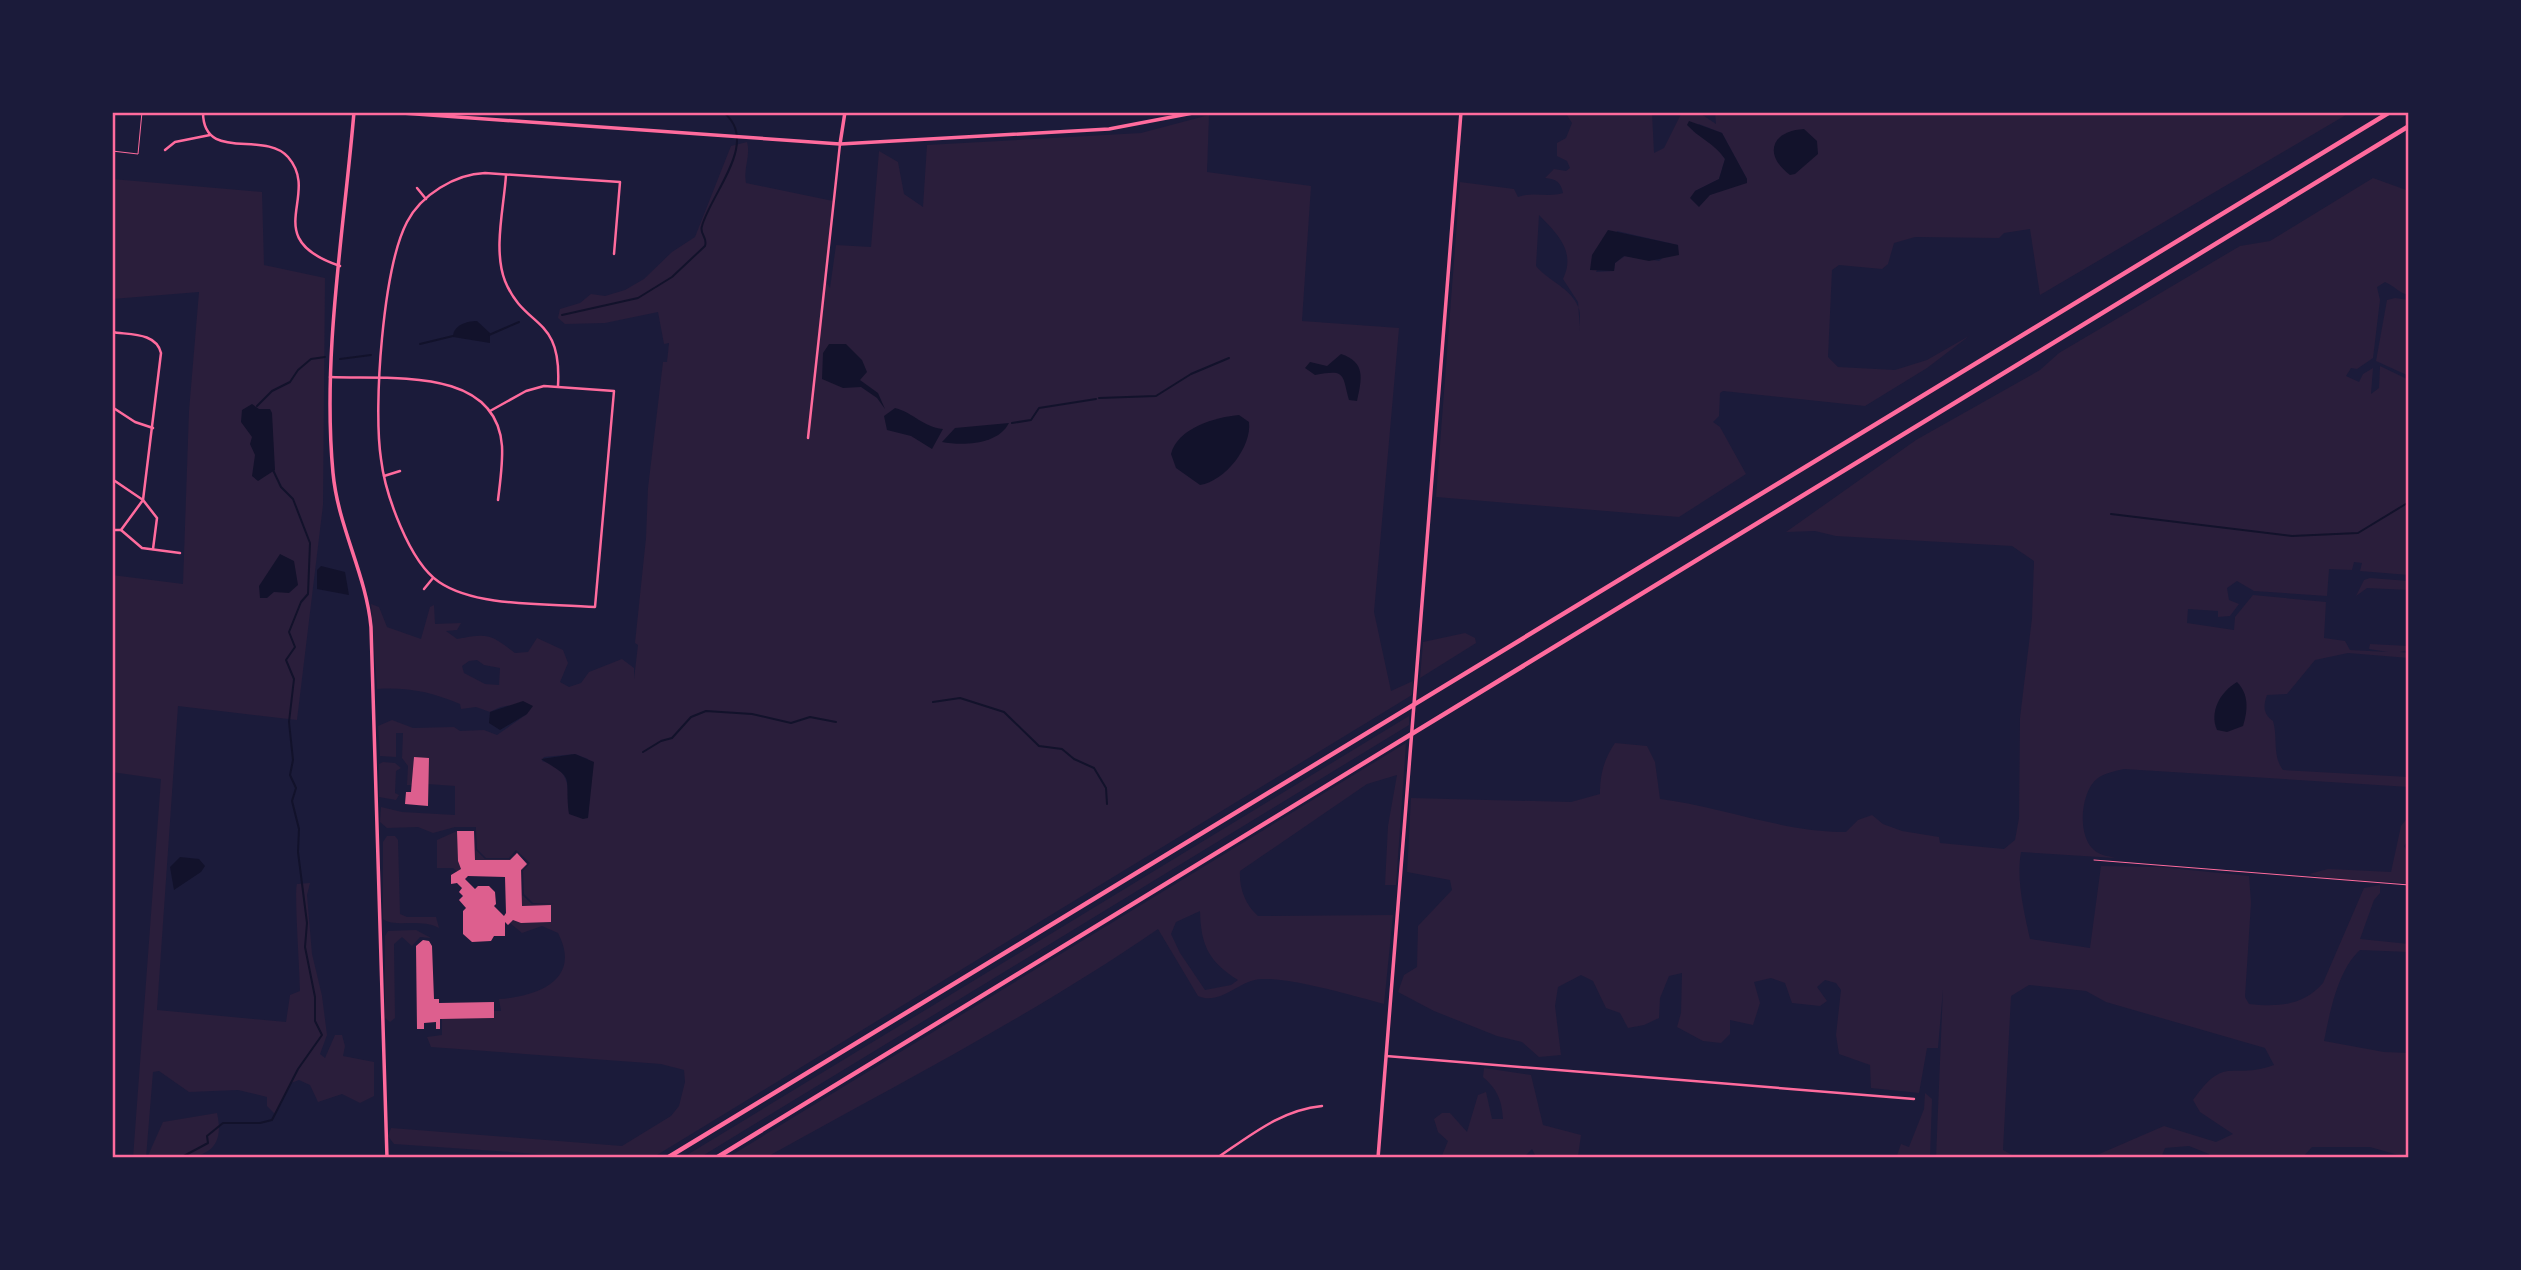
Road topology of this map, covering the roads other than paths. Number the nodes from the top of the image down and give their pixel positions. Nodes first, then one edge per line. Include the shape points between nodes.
1 (142, 112) edge
2 (203, 112) edge
3 (354, 112) edge
4 (388, 112) edge
5 (845, 112) edge
6 (1198, 112) edge
7 (1461, 112) edge
8 (2390, 112) edge
9 (2409, 126) edge
10 (210, 135) junction
11 (840, 144) junction
12 (165, 150) dead end
13 (112, 151) edge
14 (506, 174) junction
15 (417, 188) dead end
16 (426, 199) junction
17 (614, 254) dead end
18 (340, 266) junction
19 (112, 332) edge
20 (330, 377) junction
21 (381, 379) junction
22 (558, 386) junction
23 (112, 407) edge
24 (490, 411) junction
25 (153, 428) junction
26 (808, 438) dead end
27 (400, 471) dead end
28 (384, 476) junction
29 (112, 480) edge
30 (143, 499) junction
31 (498, 500) dead end
32 (112, 530) edge
33 (121, 530) junction
34 (153, 549) junction
35 (180, 552) dead end
36 (433, 578) junction
37 (424, 589) dead end
38 (2094, 860) dead end
39 (2409, 885) edge
40 (1386, 1056) junction
41 (1914, 1099) dead end
42 (1322, 1106) dead end
43 (387, 1158) edge
44 (667, 1158) edge
45 (716, 1158) edge
46 (1217, 1158) edge
47 (1378, 1158) edge

1 - 13 lane via 138,153
2 - 10 street
3 - 18 street
4 - 11 street
5 - 11 street
6 - 11 street via 1109,130
7 - 40 street
8 - 44 highway
9 - 45 highway
10 - 12 street via 175,142
10 - 18 street via 231,145 263,144 287,156 298,173 294,214 302,245 316,258
11 - 26 street
14 - 16 street via 467,175
14 - 17 street via 620,182
14 - 22 street via 500,256 503,275 515,298 550,336 559,361
15 - 16 street
16 - 21 street via 408,221 401,239 385,307
18 - 20 street
19 - 25 street via 149,338 159,347
20 - 21 street
20 - 43 street via 336,498 371,628
21 - 24 street via 450,383 475,396
21 - 28 street via 379,436
22 - 24 street via 526,391
22 - 36 street via 614,391 595,607 474,597
23 - 25 street
24 - 31 street via 502,446
25 - 30 street
27 - 28 street
28 - 36 street via 414,552
29 - 30 street
30 - 33 street
30 - 34 street via 157,518
32 - 33 street
33 - 34 street via 136,545
34 - 35 street
36 - 37 street
38 - 39 lane
40 - 41 street
40 - 47 street
42 - 46 street via 1279,1116

